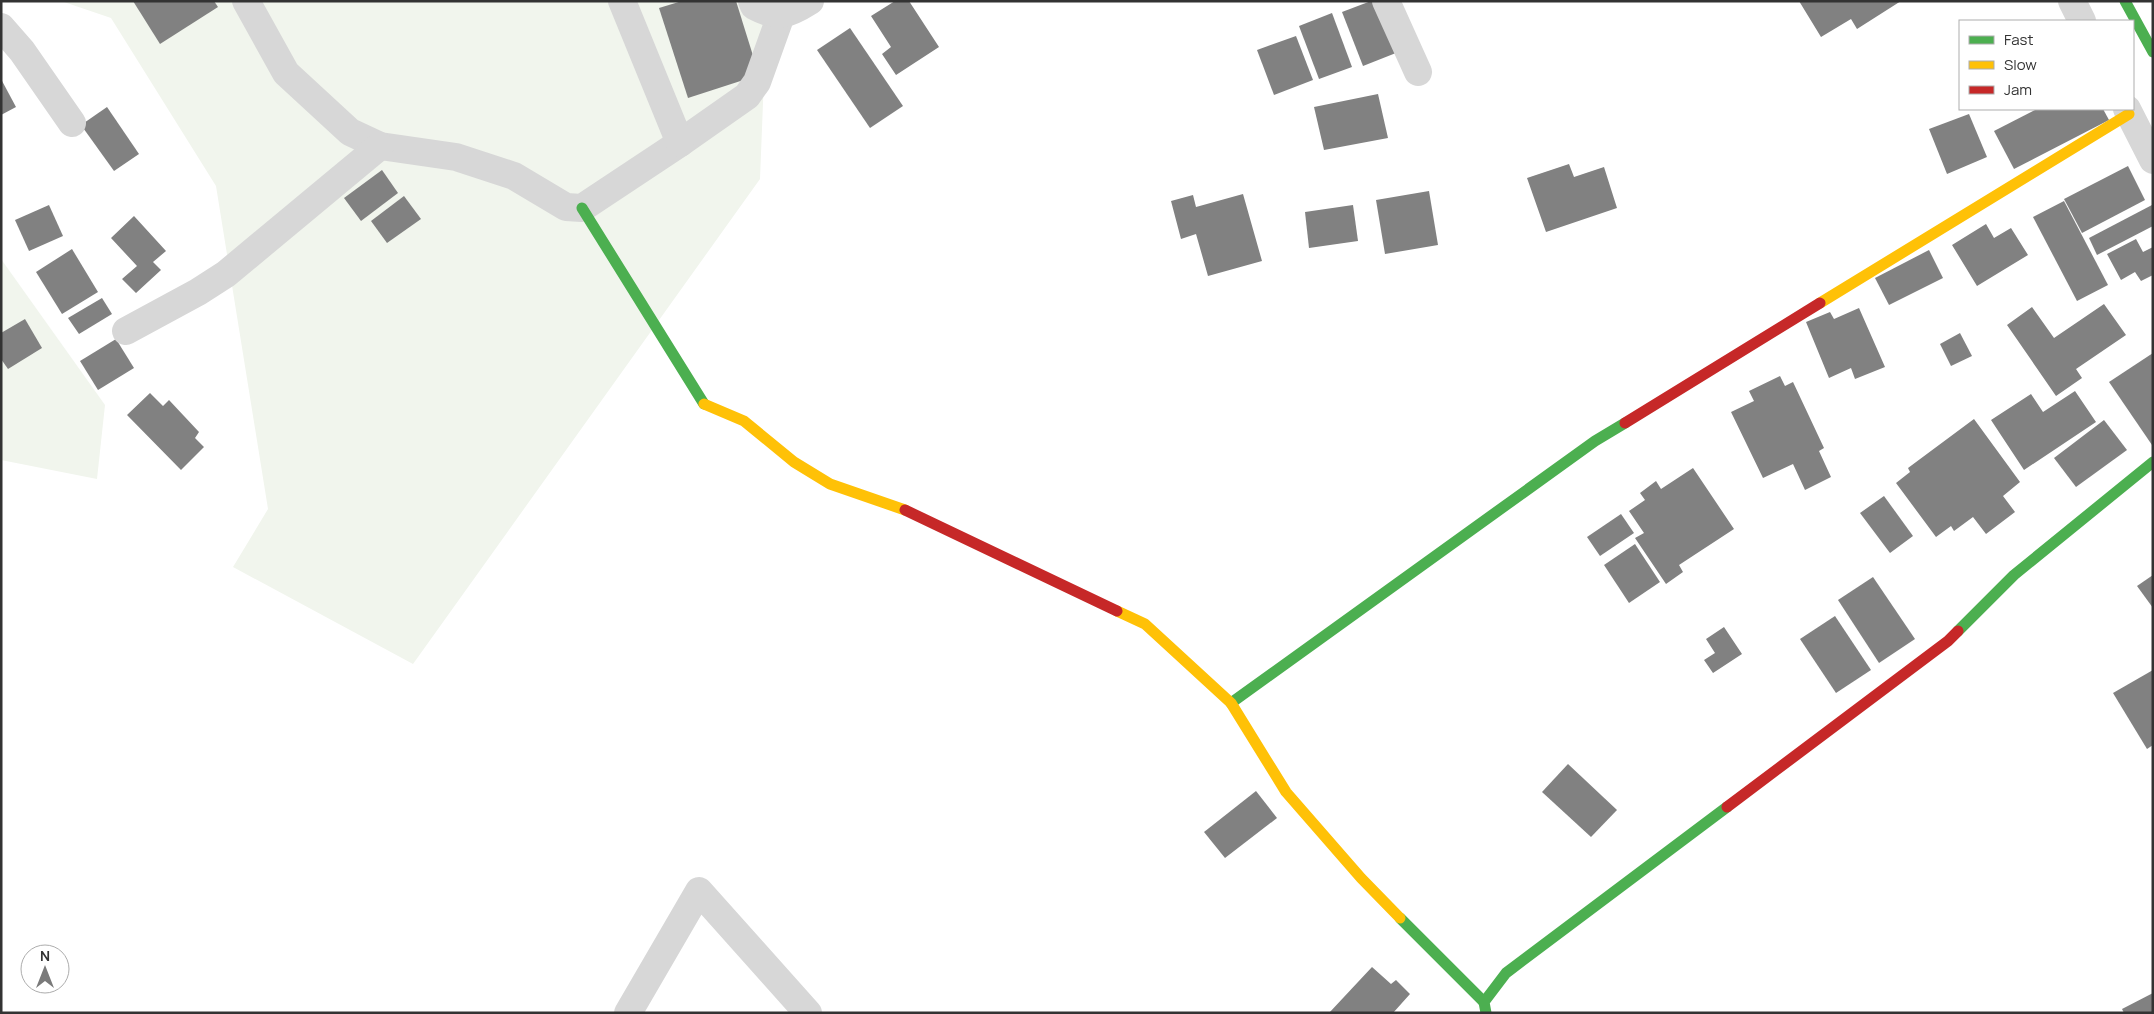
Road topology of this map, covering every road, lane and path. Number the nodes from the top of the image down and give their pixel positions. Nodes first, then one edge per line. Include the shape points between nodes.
1 (246, 1) edge
2 (622, 1) edge
3 (752, 1) edge
4 (810, 1) edge
5 (1386, 1) edge
6 (2072, 1) edge
7 (2125, 1) edge
8 (781, 15) junction
9 (2082, 20) edge
10 (1, 27) edge
11 (2153, 52) edge
12 (1418, 72) dead end
13 (2128, 111) edge
14 (72, 123) dead end
15 (680, 143) junction
16 (380, 146) junction
17 (2153, 160) edge
18 (582, 208) junction
19 (126, 331) dead end
20 (2153, 462) edge
21 (1231, 703) junction
22 (1485, 1007) edge
23 (628, 1013) edge
24 (808, 1013) edge

1 - 16 street via 286,73 350,132
2 - 15 street
3 - 8 street via 754,6 767,13
4 - 8 street
5 - 12 street
6 - 9 street
7 - 11 main road
8 - 15 street via 758,82 747,96
10 - 14 street via 22,51
13 - 17 street
13 - 21 main road via 1595,442
15 - 18 street
16 - 18 street via 456,157 514,176 566,207
16 - 19 street via 226,274
18 - 21 main road via 705,405 744,421 794,462 830,484 909,511 1145,624
20 - 22 main road via 2014,575 1948,641 1506,972
21 - 22 main road via 1286,792 1361,878
23 - 24 street via 699,891

